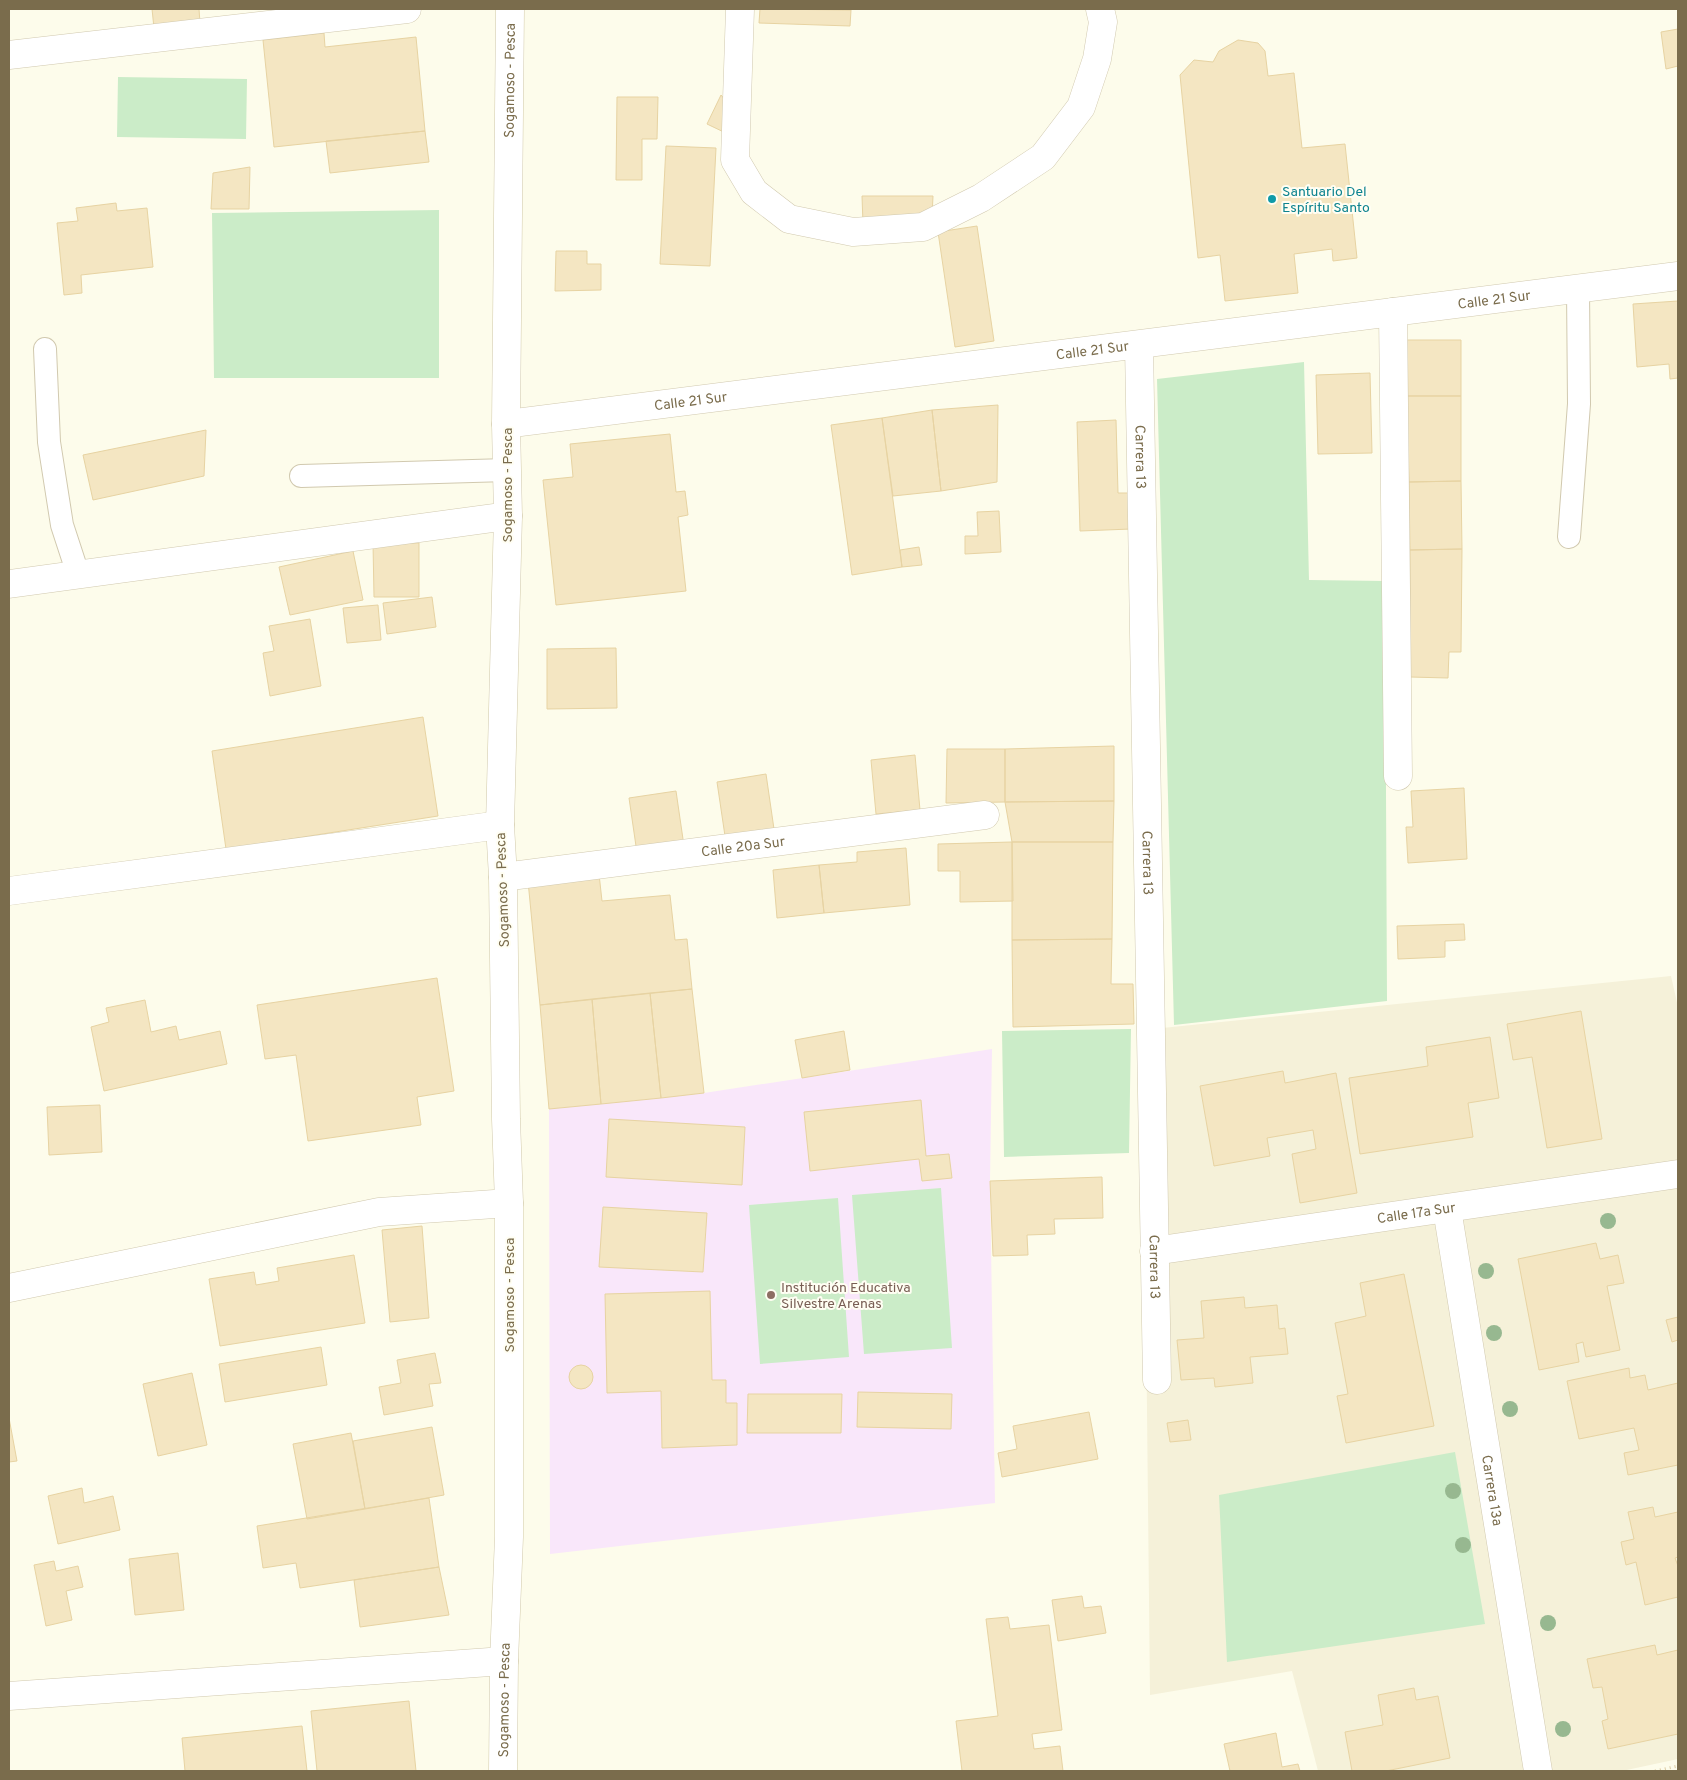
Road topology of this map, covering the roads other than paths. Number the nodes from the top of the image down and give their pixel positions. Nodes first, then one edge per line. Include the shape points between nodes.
1 (407, 9) edge
2 (510, 9) edge
3 (740, 9) edge
4 (1100, 9) edge
5 (9, 55) edge
6 (1678, 276) edge
7 (1578, 289) junction
8 (1393, 312) junction
9 (1139, 345) junction
10 (45, 350) dead end
11 (506, 424) junction
12 (507, 470) junction
13 (301, 476) dead end
14 (508, 516) junction
15 (1569, 537) dead end
16 (78, 574) junction
17 (9, 584) edge
18 (1398, 776) dead end
19 (984, 815) dead end
20 (500, 825) junction
21 (503, 877) junction
22 (9, 891) edge
23 (1678, 1174) edge
24 (509, 1203) junction
25 (1447, 1209) junction
26 (1154, 1251) junction
27 (9, 1288) edge
28 (1156, 1380) dead end
29 (504, 1661) junction
30 (9, 1696) edge
31 (503, 1771) edge
32 (1538, 1771) edge

1 - 5 street
2 - 11 street, Sogamoso - Pesca
3 - 4 street via 735,160 754,192 789,219 853,232 923,226 980,198 1043,157 1081,107 1097,59 1103,22
6 - 7 street, Calle 21 Sur
7 - 8 street, Calle 21 Sur
7 - 15 lane via 1579,404
8 - 9 street, Calle 21 Sur
8 - 18 street
9 - 11 street, Calle 21 Sur
9 - 26 street, Carrera 13
10 - 16 lane via 49,442 62,525
11 - 12 street, Sogamoso - Pesca
12 - 13 lane
12 - 14 street, Sogamoso - Pesca
14 - 16 street
14 - 20 street, Sogamoso - Pesca
16 - 17 street
19 - 21 street, Calle 20a Sur
20 - 21 street, Sogamoso - Pesca
20 - 22 street
21 - 24 street, Sogamoso - Pesca
23 - 25 street, Calle 17a Sur
24 - 27 street via 379,1212
24 - 29 street, Sogamoso - Pesca via 509,1537
25 - 26 street, Calle 17a Sur
25 - 32 street, Carrera 13a
26 - 28 street, Carrera 13
29 - 30 street
29 - 31 street, Sogamoso - Pesca

